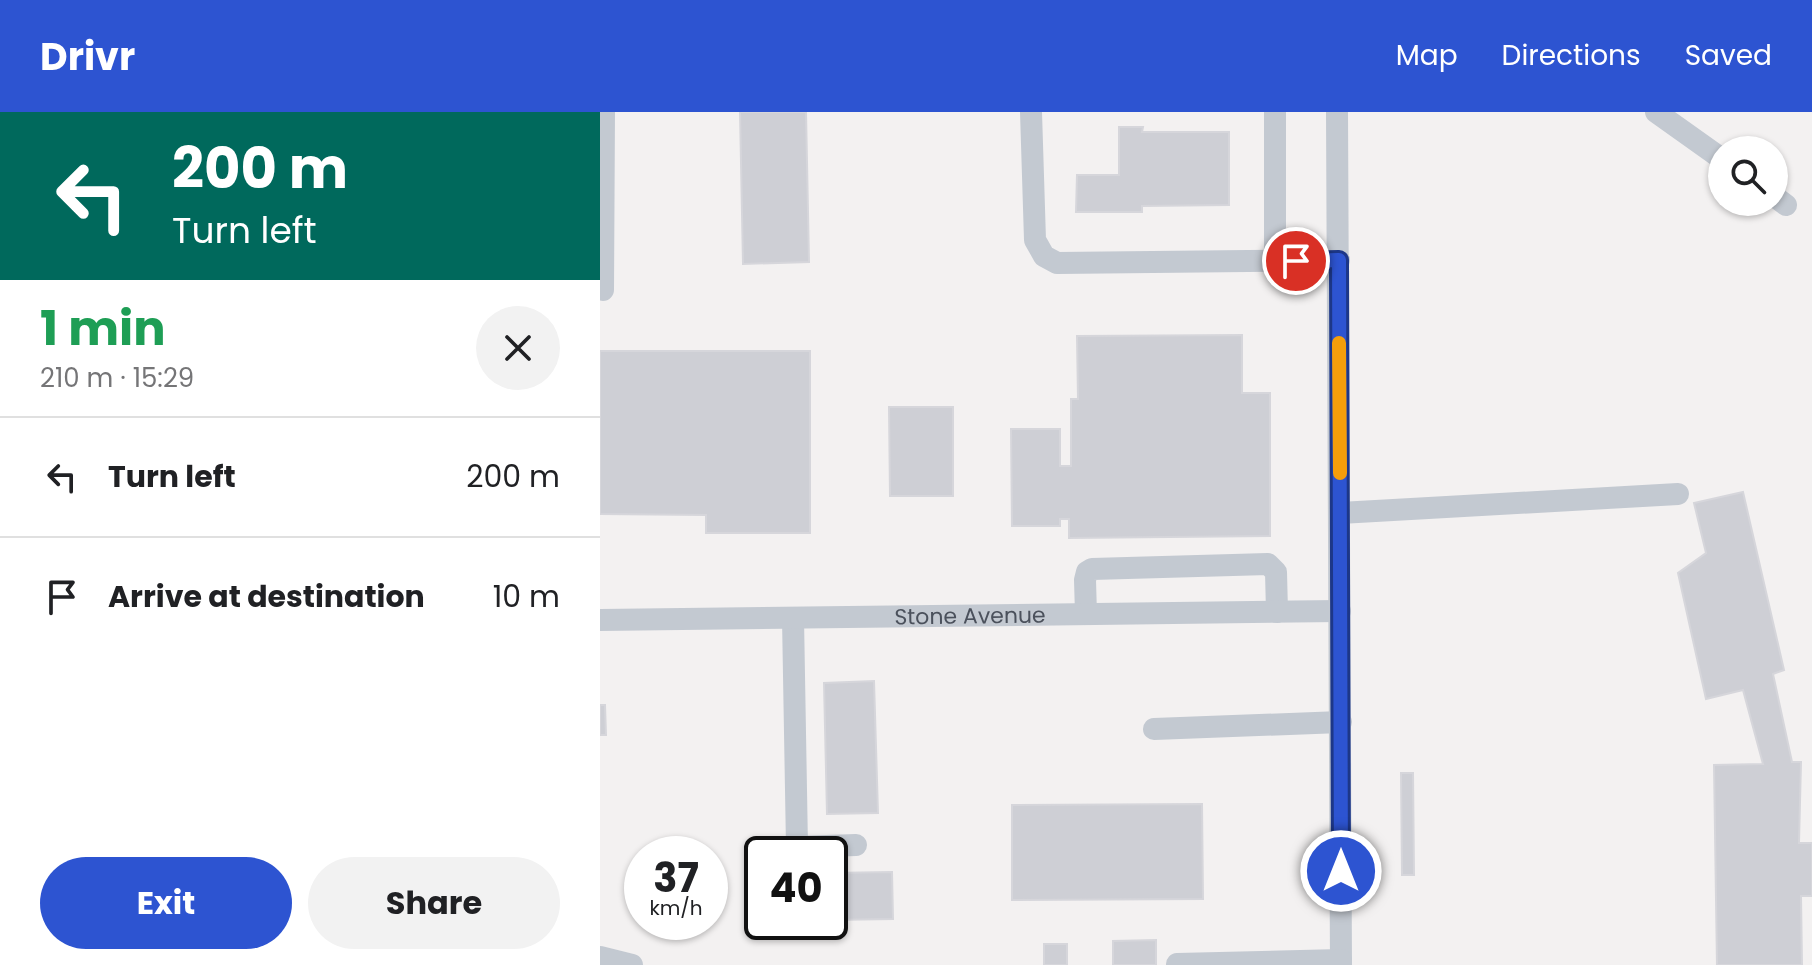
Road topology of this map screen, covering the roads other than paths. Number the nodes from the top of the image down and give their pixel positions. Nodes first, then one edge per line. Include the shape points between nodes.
1 (604, 112) edge
2 (1031, 112) edge
3 (1275, 112) edge
4 (1337, 112) edge
5 (1656, 112) edge
6 (1708, 149) edge
7 (1339, 260) junction
8 (1275, 261) junction
9 (603, 290) dead end
10 (1678, 494) dead end
11 (1340, 513) junction
12 (1340, 611) junction
13 (1277, 612) junction
14 (1086, 614) junction
15 (793, 618) junction
16 (600, 620) edge
17 (1341, 722) junction
18 (1154, 729) dead end
19 (856, 845) dead end
20 (600, 957) edge
21 (1341, 963) edge
22 (1177, 964) edge
23 (632, 965) edge

1 - 9 street
2 - 8 street via 1035,240 1044,256 1057,263
3 - 8 street
4 - 7 street
5 - 6 street
7 - 8 street
7 - 11 street
10 - 11 street
11 - 12 street
12 - 13 street, Stone Avenue
12 - 17 street
13 - 14 street, Stone Avenue
13 - 14 street via 1276,572 1268,564 1092,569 1085,580
14 - 15 street, Stone Avenue
15 - 16 street, Stone Avenue
15 - 19 street via 797,847
17 - 18 street
17 - 21 street
20 - 23 street
21 - 22 street

